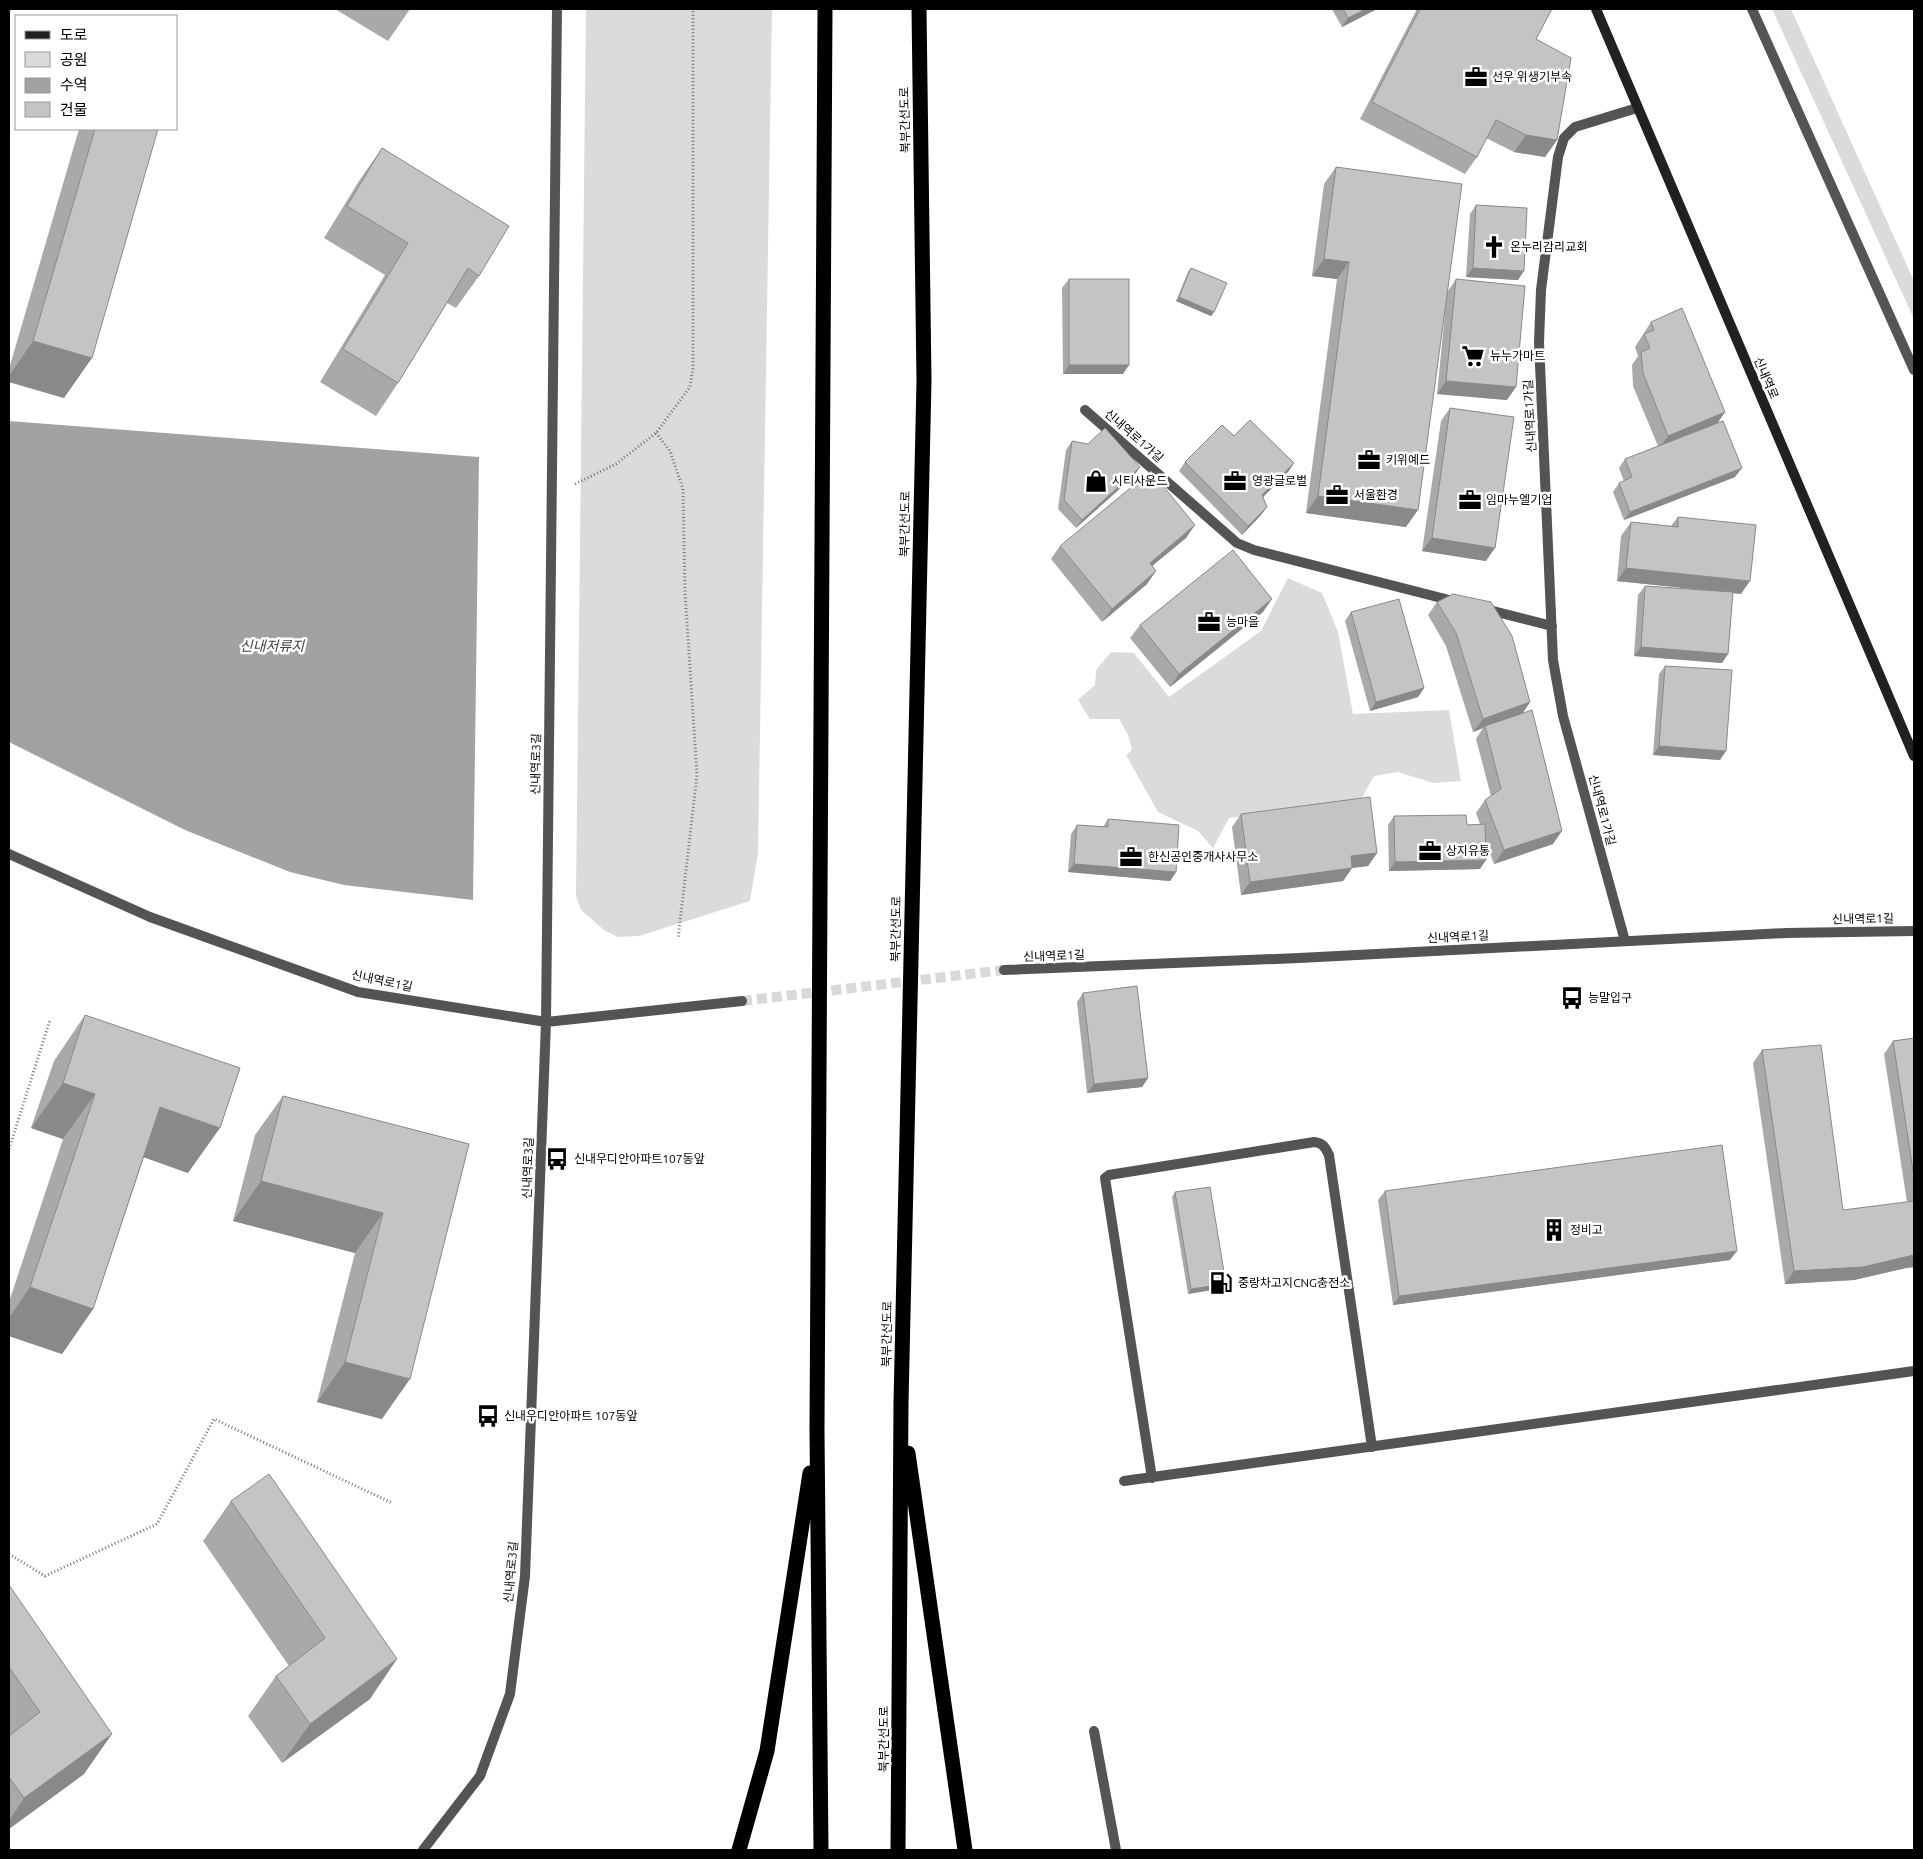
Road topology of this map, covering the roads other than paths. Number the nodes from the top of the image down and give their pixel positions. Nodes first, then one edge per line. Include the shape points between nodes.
1 (558, 9) edge
2 (825, 9) edge
3 (919, 9) edge
4 (1596, 9) edge
5 (1752, 9) edge
6 (1637, 108) junction
7 (1914, 370) edge
8 (1085, 410) dead end
9 (1552, 626) junction
10 (1914, 756) edge
11 (9, 854) edge
12 (1914, 931) edge
13 (1625, 941) junction
14 (1004, 970) tunnel mouth
15 (742, 1001) tunnel mouth
16 (546, 1022) junction
17 (1914, 1371) edge
18 (901, 1403) junction
19 (817, 1430) junction
20 (1372, 1447) junction
21 (1152, 1478) junction
22 (1124, 1481) dead end
23 (1094, 1731) dead end
24 (423, 1850) edge
25 (739, 1850) edge
26 (821, 1850) edge
27 (898, 1850) edge
28 (965, 1850) edge
29 (1116, 1850) edge

1 - 16 street, 신내역로3길
2 - 19 highway
3 - 18 highway, 북부간선도로 via 924,381
4 - 6 street, 신내역로
5 - 7 street
6 - 9 street, 신내역로1가길 via 1575,127 1564,138 1558,157 1541,290 1539,342
6 - 10 street, 신내역로
8 - 9 street, 신내역로1가길 via 1237,543
9 - 13 street, 신내역로1가길 via 1553,660 1564,716
11 - 16 street, 신내역로1길 via 150,917 358,992
12 - 13 street, 신내역로1길 via 1786,932
13 - 14 street, 신내역로1길
15 - 16 street, 신내역로1길
16 - 24 street, 신내역로3길 via 525,1576 510,1694 480,1776
17 - 20 street
18 - 27 highway, 북부간선도로
18 - 28 highway
19 - 25 highway via 767,1751
19 - 26 highway
20 - 21 street
20 - 21 street via 1329,1154 1326,1147 1314,1142 1105,1178
21 - 22 street
23 - 29 street

